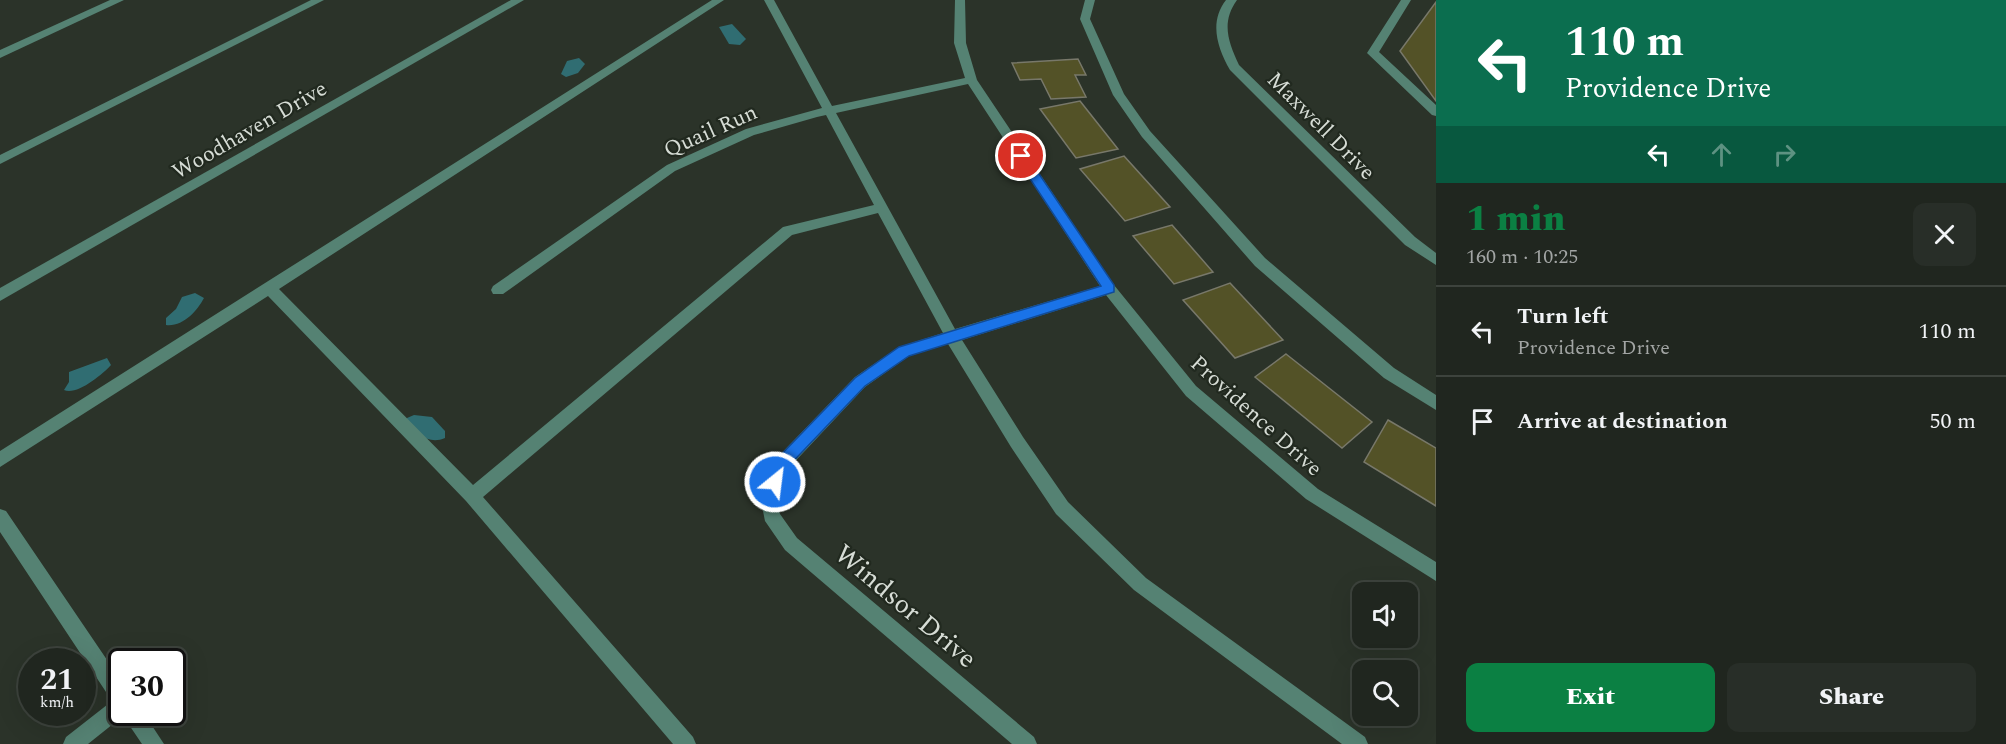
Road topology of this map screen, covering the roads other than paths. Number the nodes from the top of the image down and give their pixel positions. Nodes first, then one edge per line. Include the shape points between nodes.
1 (119, 0) edge
2 (319, 0) edge
3 (519, 0) edge
4 (719, 0) edge
5 (769, 0) edge
6 (960, 0) edge
7 (1090, 0) edge
8 (1232, 0) edge
9 (1406, 0) edge
10 (0, 54) edge
11 (971, 80) junction
12 (831, 110) junction
13 (1436, 112) edge
14 (0, 160) edge
15 (883, 207) junction
16 (1436, 260) edge
17 (268, 288) junction
18 (1109, 289) junction
19 (498, 290) dead end
20 (0, 295) edge
21 (951, 335) junction
22 (1436, 403) edge
23 (0, 460) edge
24 (472, 495) junction
25 (0, 517) edge
26 (1436, 572) edge
27 (108, 678) edge
28 (108, 716) edge
29 (141, 726) edge
30 (73, 744) edge
31 (154, 744) edge
32 (687, 744) edge
33 (1027, 744) edge
34 (1358, 744) edge

1 - 10 street
2 - 14 street
3 - 20 street, Woodhaven Drive
4 - 17 street
5 - 12 street
6 - 11 street, Providence Drive via 960,43
7 - 22 street via 1085,19 1119,95 1146,134 1260,262 1389,373
8 - 16 street, Maxwell Drive via 1225,7 1221,38 1234,67 1410,241
9 - 13 street via 1373,53
11 - 12 street, Quail Run
11 - 18 street, Providence Drive
12 - 15 street
12 - 19 street, Quail Run via 750,132 671,168
15 - 21 street
15 - 24 street via 788,231
17 - 23 street
17 - 24 street
18 - 21 street
18 - 26 street, Providence Drive via 1200,398 1312,494
21 - 33 street, Windsor Drive via 904,351 860,382 779,467 770,498 771,515 791,544
21 - 34 street via 1062,508 1100,548 1140,584
24 - 32 street
25 - 27 street
28 - 30 street
29 - 31 street

